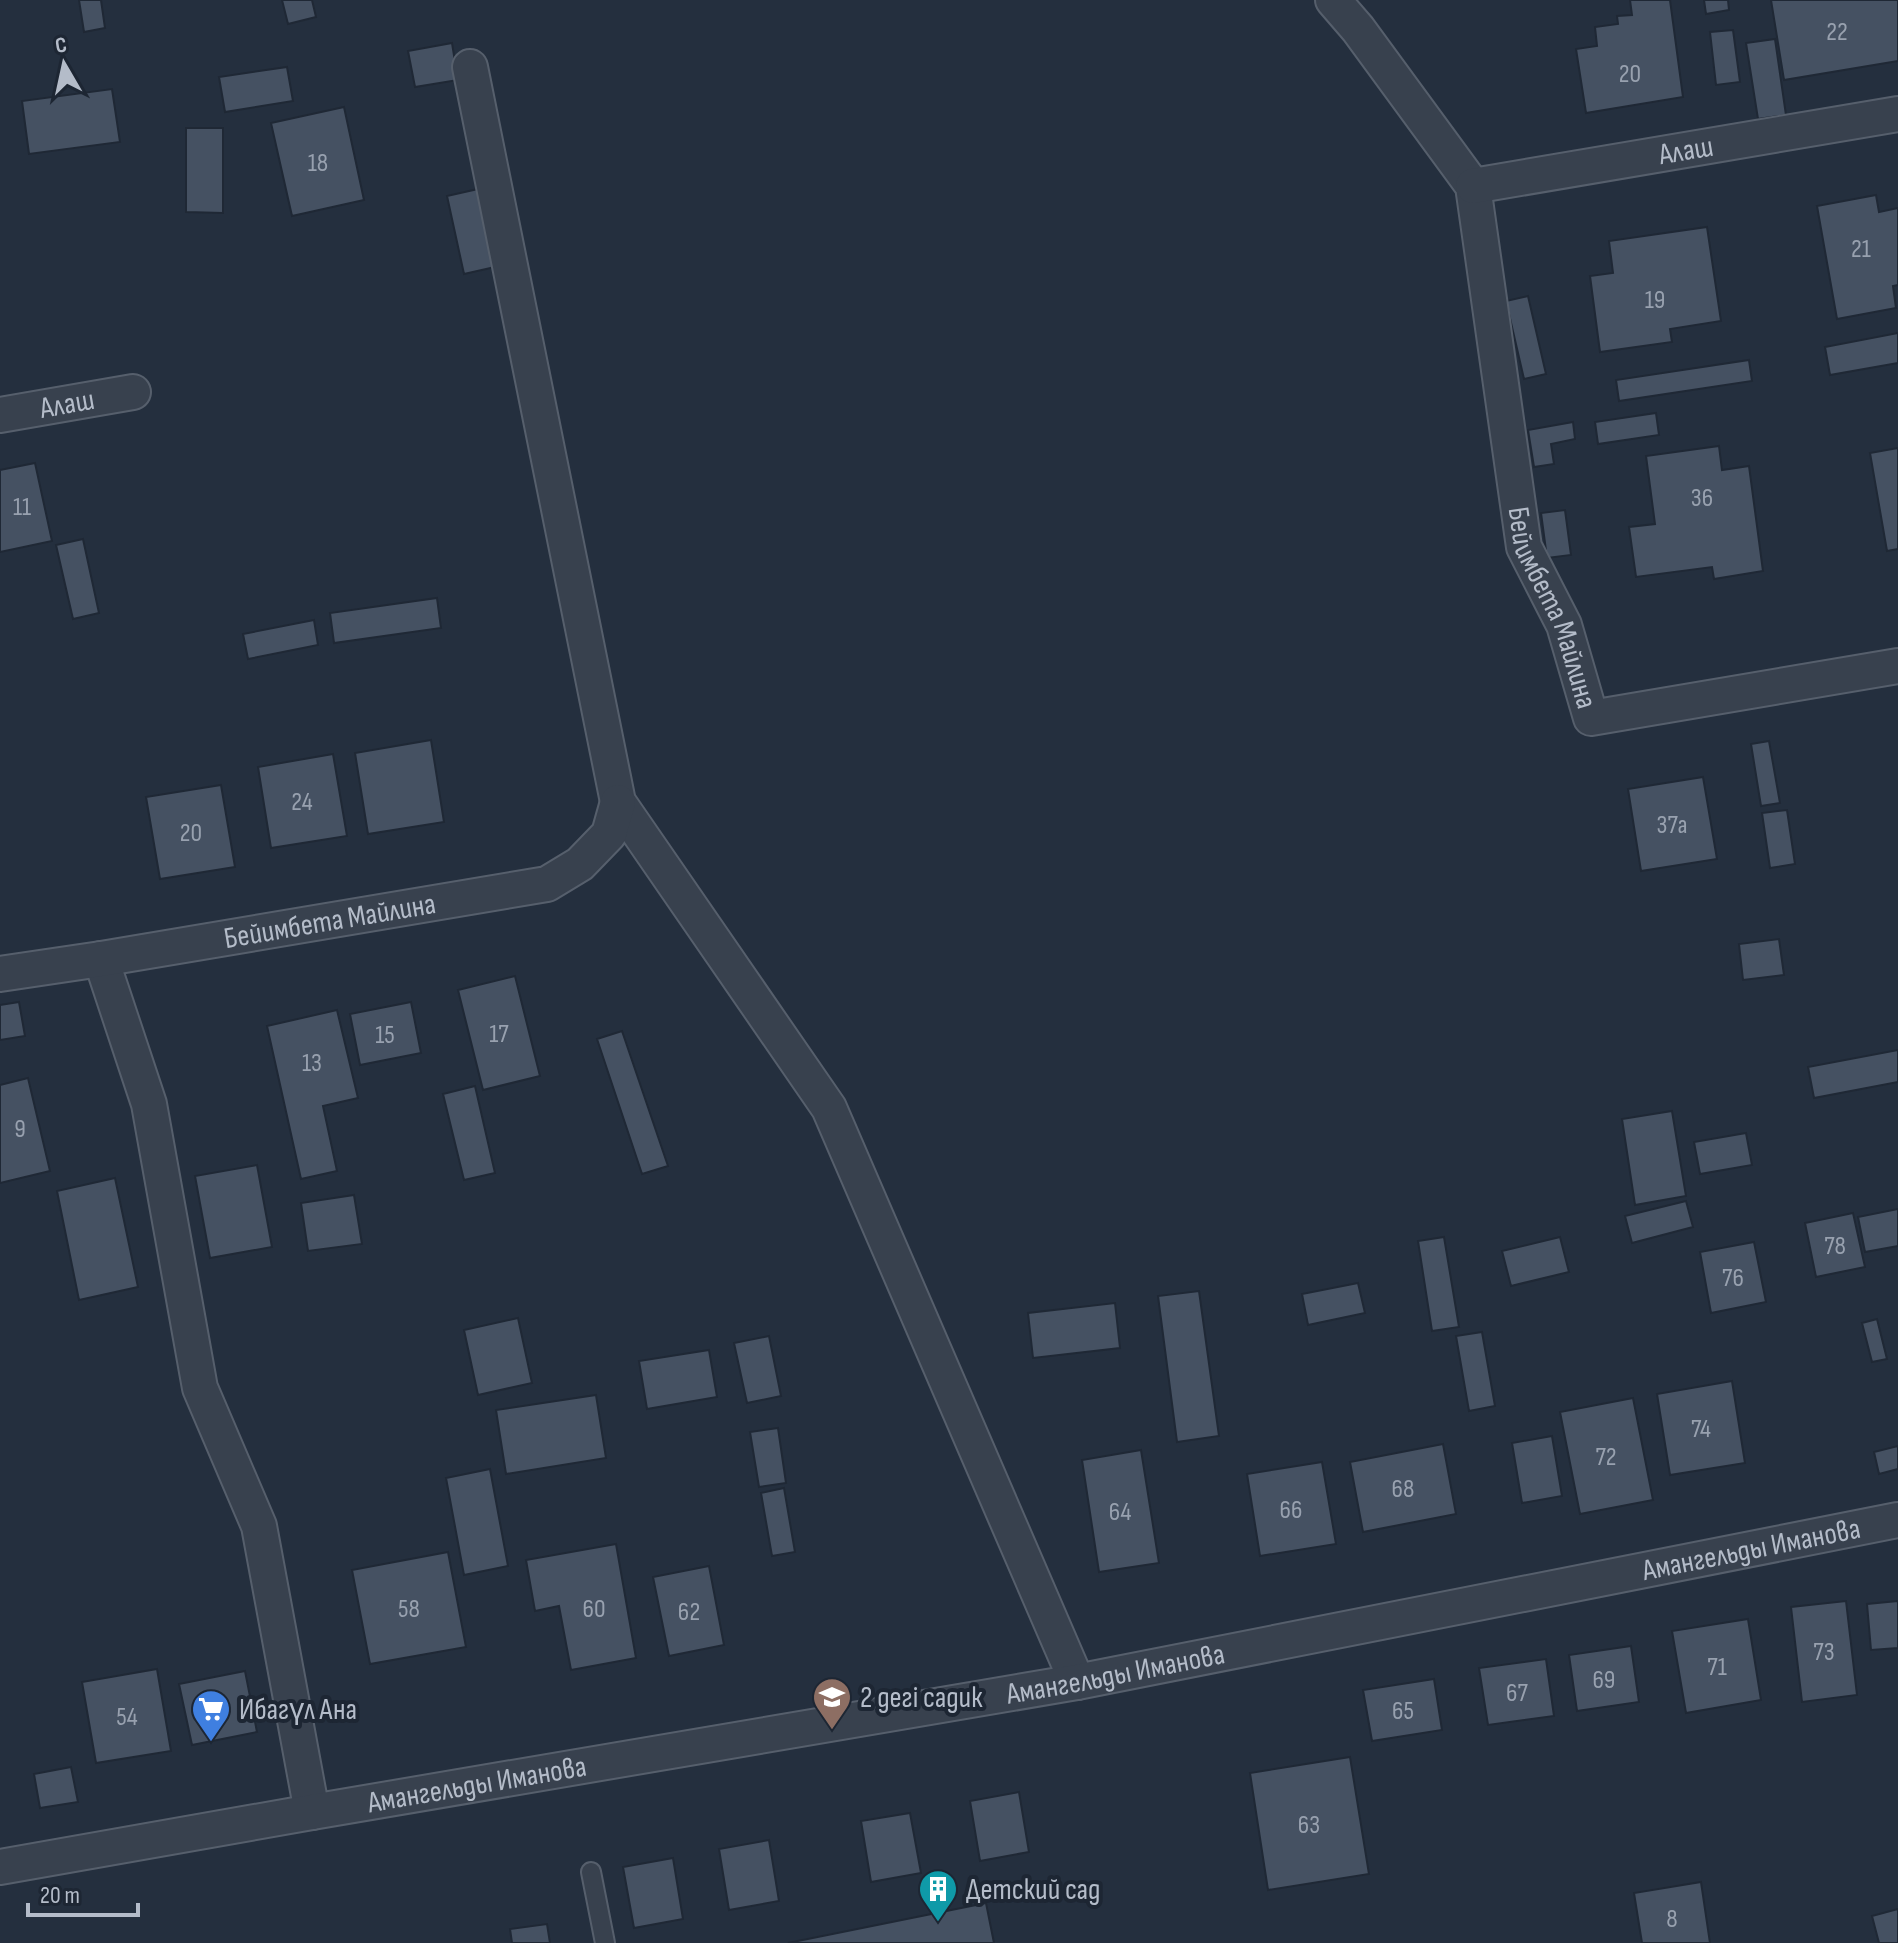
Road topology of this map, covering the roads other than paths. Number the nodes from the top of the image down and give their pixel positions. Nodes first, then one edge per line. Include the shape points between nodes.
1 (1333, 0) edge
2 (1357, 14) edge
3 (470, 67) dead end
4 (1898, 114) edge
5 (1473, 186) junction
6 (133, 392) dead end
7 (0, 415) edge
8 (1898, 666) edge
9 (618, 802) junction
10 (101, 959) junction
11 (0, 974) edge
12 (1898, 1520) edge
13 (1077, 1682) junction
14 (312, 1812) junction
15 (0, 1867) edge
16 (591, 1872) dead end
17 (605, 1943) edge

1 - 2 street
2 - 5 street
3 - 9 street
4 - 5 street, Алаш
5 - 8 street, Бейимбета Майлина via 1524,547 1564,625 1591,718
6 - 7 street, Алаш
9 - 10 street, Бейимбета Майлина via 609,834 580,864 547,884
9 - 13 street via 829,1108
10 - 11 street, Бейимбета Майлина
10 - 14 street via 149,1104 200,1388 259,1526
12 - 13 street, Амангельды Иманова
13 - 14 street, Амангельды Иманова
14 - 15 street, Амангельды Иманова
16 - 17 lane

